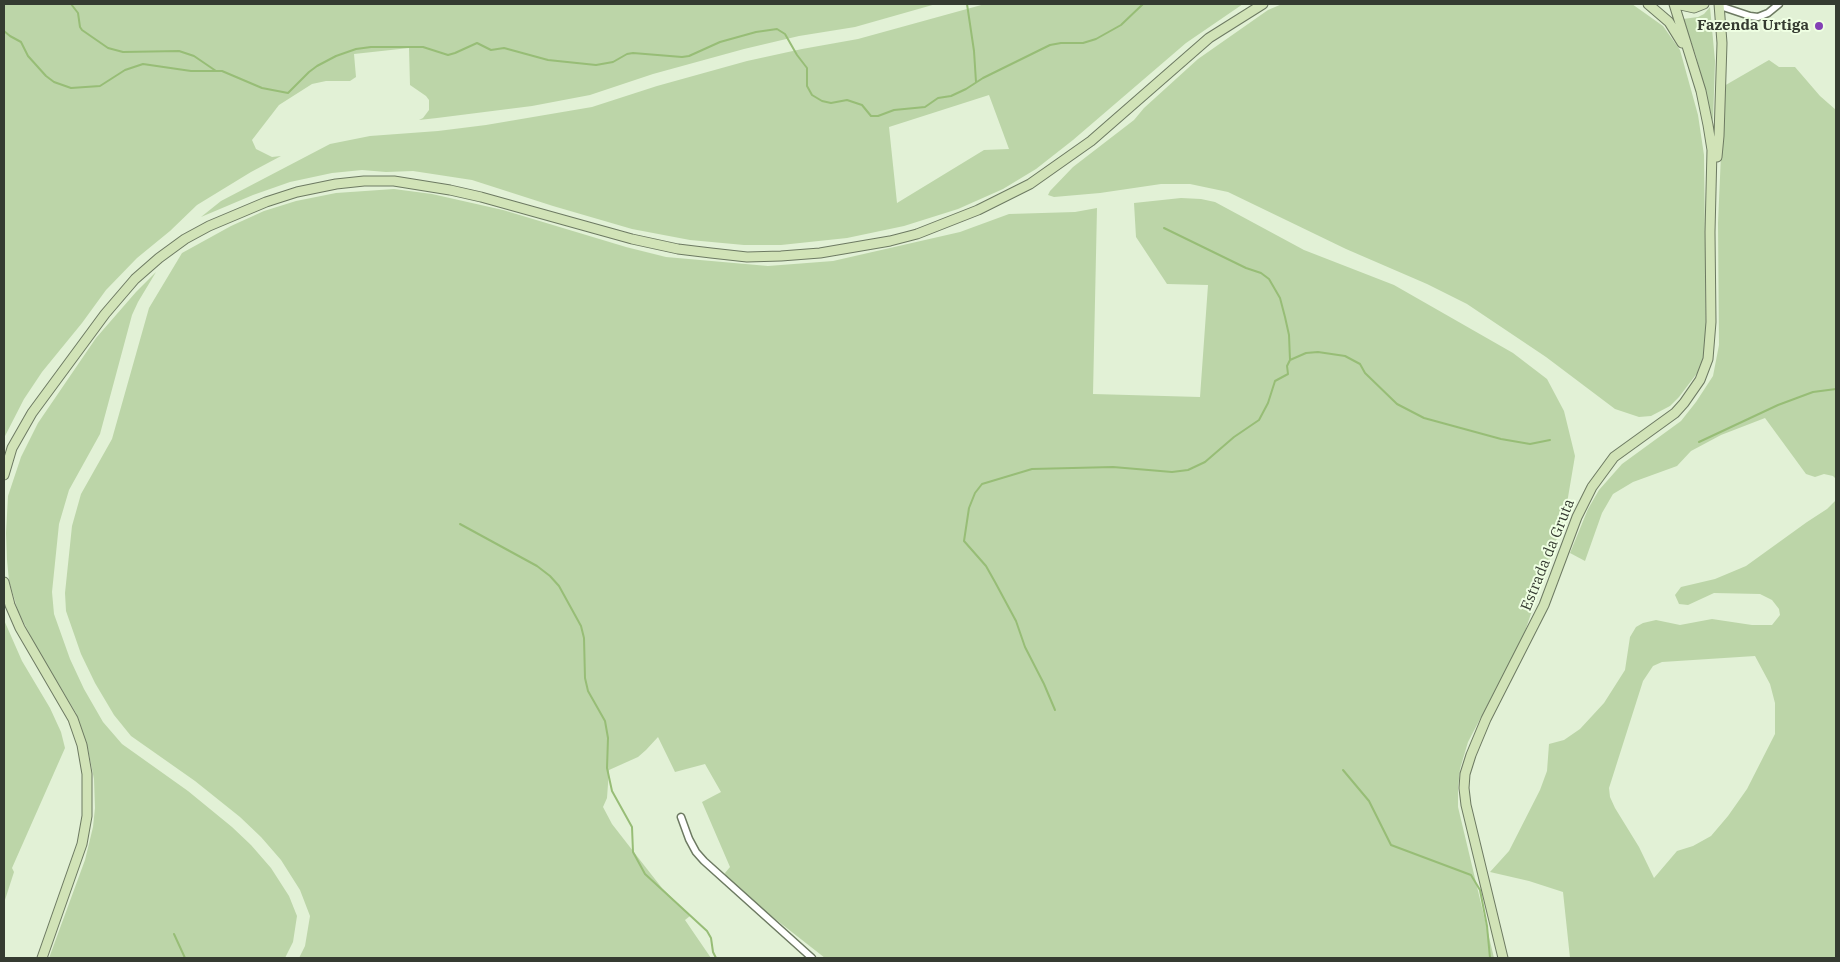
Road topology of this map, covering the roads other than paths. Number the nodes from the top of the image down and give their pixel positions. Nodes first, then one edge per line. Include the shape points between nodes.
1 (1263, 4) edge
2 (1648, 4) edge
3 (1675, 4) edge
4 (1704, 4) edge
5 (1778, 4) edge
6 (1719, 5) edge
7 (1691, 61) junction
8 (1712, 192) junction
9 (4, 475) edge
10 (4, 582) edge
11 (681, 817) dead end
12 (42, 958) edge
13 (812, 958) edge
14 (1503, 958) edge

1 - 9 main road via 1209,38 1091,142 1030,184 978,210 890,241 781,256 711,253 632,240 458,191 394,182 336,184 266,202 185,240 159,258 130,285 32,414 12,448
2 - 7 main road via 1673,28
3 - 4 main road via 1694,8
3 - 7 main road
5 - 6 street via 1758,17
6 - 8 main road via 1722,43 1719,136
7 - 8 main road via 1708,124
8 - 14 main road, Estrada da Gruta via 1711,322 1708,359 1702,376 1675,413 1614,457 1592,487 1577,517 1544,605 1486,719 1465,774 1466,805
10 - 12 main road via 20,628 73,719 87,774 87,816 82,844
11 - 13 street via 689,839 704,861

